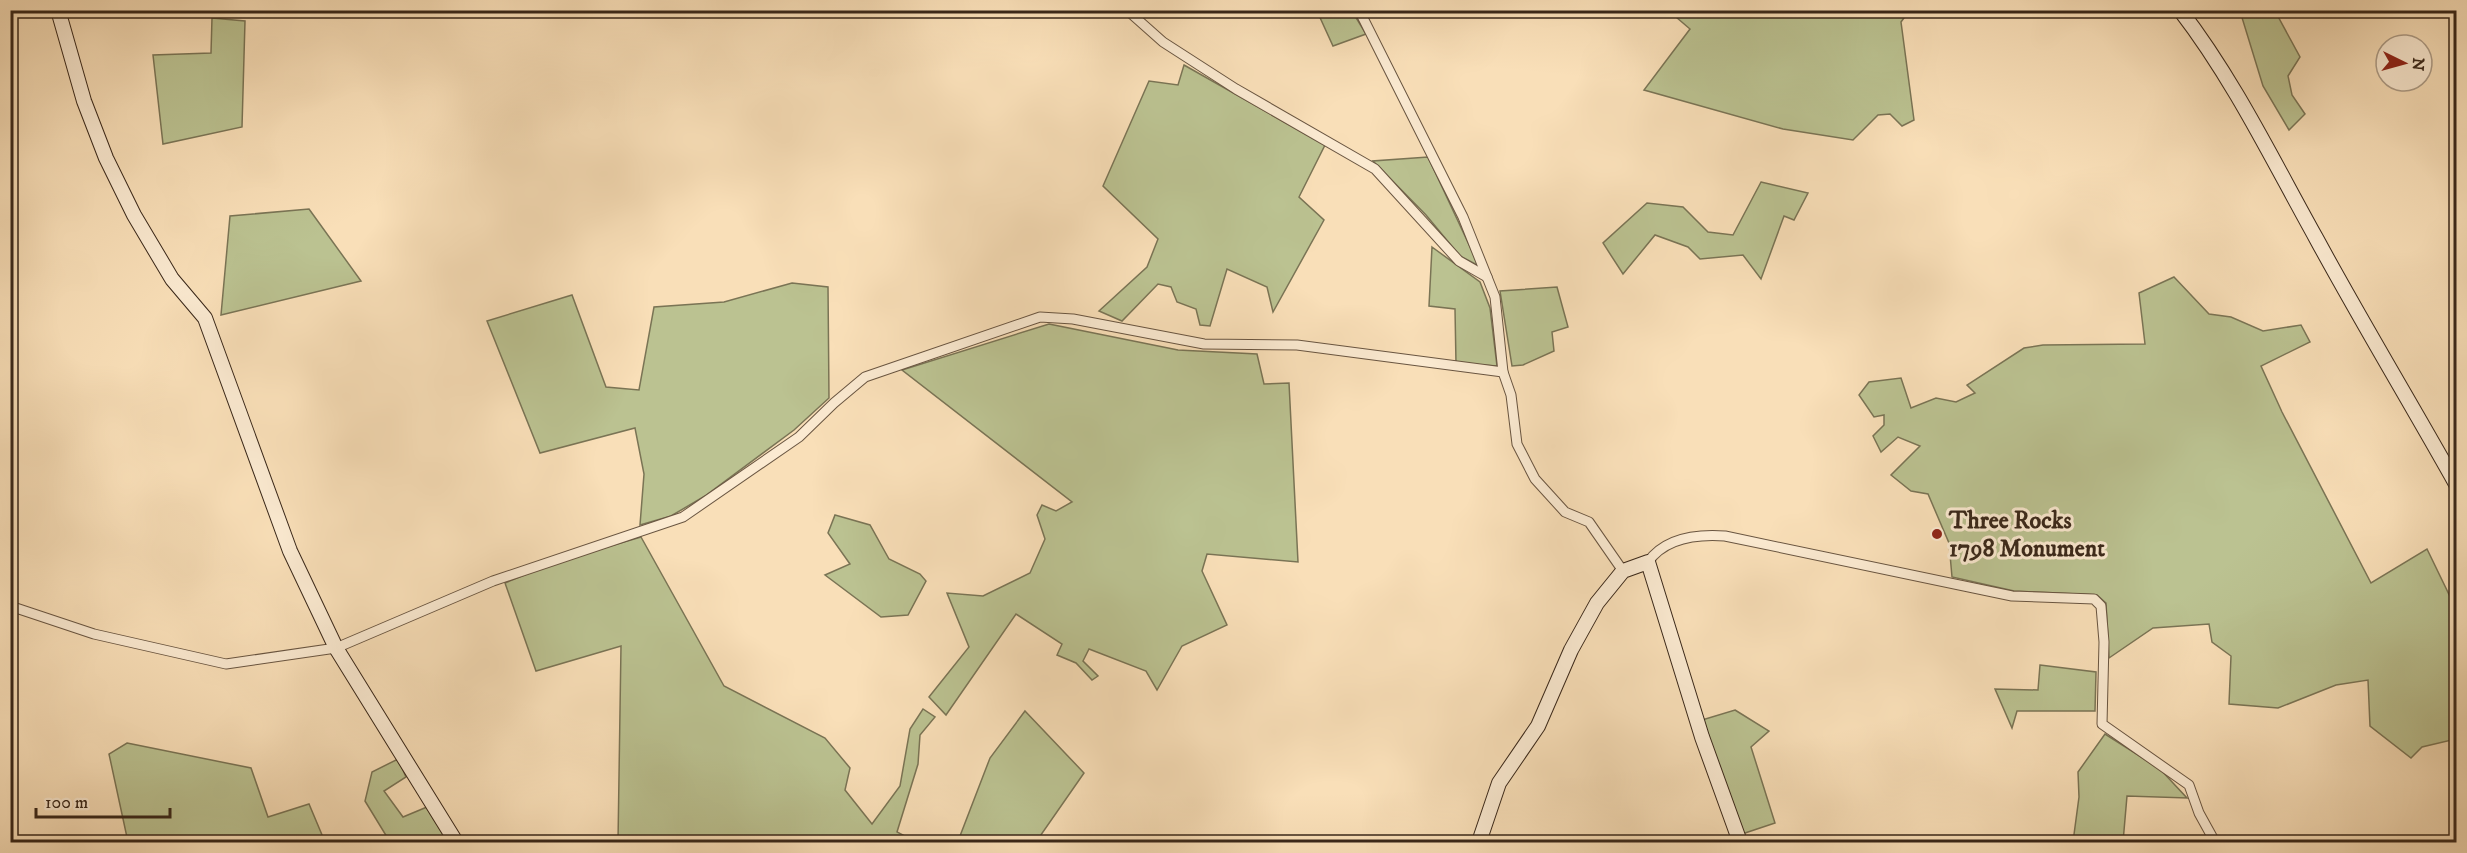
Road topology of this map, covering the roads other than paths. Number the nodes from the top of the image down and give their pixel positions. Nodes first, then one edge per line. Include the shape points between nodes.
1 (58, 10) edge
2 (1127, 10) edge
3 (1359, 10) edge
4 (2180, 10) edge
5 (1487, 277) junction
6 (1503, 372) junction
7 (2457, 484) edge
8 (1648, 562) junction
9 (1623, 571) junction
10 (10, 606) edge
11 (336, 648) junction
12 (456, 843) edge
13 (1479, 843) edge
14 (1740, 843) edge
15 (2215, 843) edge

1 - 11 street via 84,101 106,158 172,279 205,318 290,551
2 - 5 street via 1163,42 1375,169 1459,261
3 - 5 street via 1463,216
4 - 7 street via 2242,103 2346,294
5 - 6 street via 1495,297
6 - 9 street via 1511,395 1517,444 1535,479 1565,512 1589,522
6 - 11 street via 1297,345 1204,344 1073,319 1040,318 865,377 799,437 683,517 492,582
8 - 9 street
8 - 14 street via 1702,737
8 - 15 street via 1664,545 1707,535 1725,536 2012,596 2094,599 2101,606 2104,642 2102,724 2189,784
9 - 13 street via 1597,603 1571,650 1538,726 1499,783
10 - 11 street via 94,634 226,664
11 - 12 street

